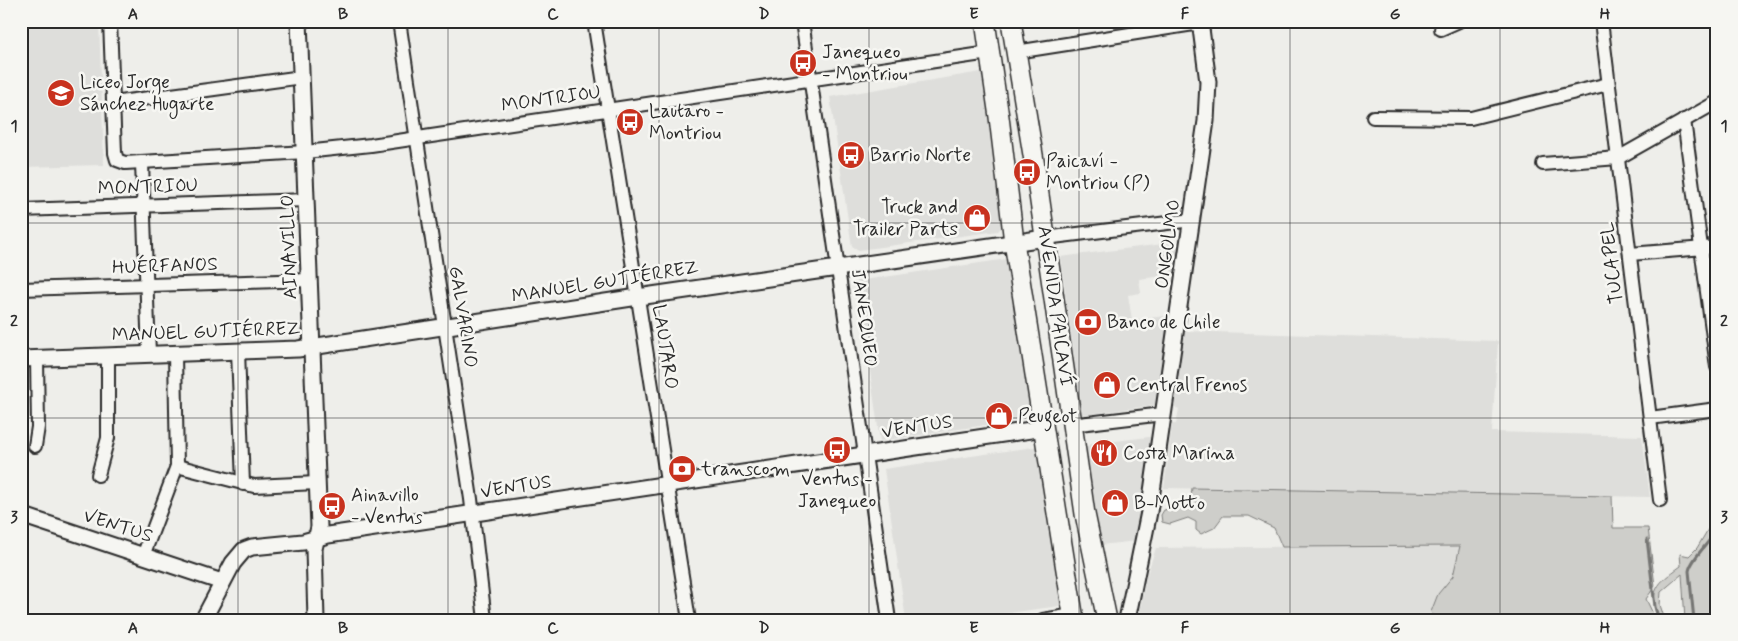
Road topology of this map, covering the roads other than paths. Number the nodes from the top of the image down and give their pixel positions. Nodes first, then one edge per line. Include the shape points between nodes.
1 (110, 21) edge
2 (299, 21) edge
3 (399, 21) edge
4 (594, 21) edge
5 (802, 21) edge
6 (984, 21) edge
7 (1011, 21) edge
8 (1459, 21) edge
9 (1601, 21) edge
10 (1200, 22) edge
11 (1441, 29) dead end
12 (1016, 52) junction
13 (989, 53) junction
14 (302, 77) junction
15 (811, 81) junction
16 (1608, 84) junction
17 (1717, 102) edge
18 (113, 103) junction
19 (608, 110) junction
20 (1373, 117) dead end
21 (1684, 120) junction
22 (416, 138) junction
23 (305, 152) junction
24 (1618, 158) junction
25 (138, 163) junction
26 (1543, 164) dead end
27 (307, 200) junction
28 (140, 206) junction
29 (21, 210) edge
30 (1192, 220) junction
31 (1045, 238) junction
32 (1014, 242) junction
33 (1717, 247) edge
34 (1701, 248) junction
35 (1630, 254) junction
36 (838, 267) junction
37 (310, 280) junction
38 (142, 286) junction
39 (21, 290) edge
40 (638, 296) junction
41 (445, 326) junction
42 (313, 347) junction
43 (238, 351) junction
44 (149, 354) junction
45 (175, 354) junction
46 (108, 356) junction
47 (37, 358) junction
48 (21, 359) edge
49 (1717, 367) edge
50 (1717, 410) edge
51 (1163, 414) junction
52 (1650, 418) junction
53 (1071, 425) junction
54 (1044, 428) junction
55 (35, 446) dead end
56 (865, 455) junction
57 (177, 466) junction
58 (98, 475) dead end
59 (317, 483) junction
60 (243, 484) junction
61 (668, 484) junction
62 (1660, 500) dead end
63 (472, 514) junction
64 (21, 516) edge
65 (316, 538) junction
66 (143, 556) junction
67 (222, 582) junction
68 (1073, 618) edge
69 (203, 620) edge
70 (316, 620) edge
71 (484, 620) edge
72 (690, 620) edge
73 (889, 620) edge
74 (1043, 620) edge
75 (1107, 620) edge
76 (1127, 620) edge

1 - 18 street
2 - 14 street, AINAVILLO
3 - 22 street, GALVARINO
4 - 19 street, LAUTARO
5 - 15 street, JANEQUEO
6 - 13 main road, AVENIDA PAICAVÍ
7 - 12 main road, AVENIDA PAICAVÍ
8 - 11 street
9 - 16 street, TUCAPEL
10 - 12 street
10 - 30 street, ONGOLMO via 1208,87
12 - 31 main road, AVENIDA PAICAVÍ
13 - 15 street, MONTRIOU
13 - 32 main road, AVENIDA PAICAVÍ
14 - 18 street
14 - 23 street, AINAVILLO
15 - 19 street, MONTRIOU
15 - 36 street, JANEQUEO
16 - 20 street via 1471,118
16 - 24 street, TUCAPEL
17 - 21 street
18 - 25 street, MONTRIOU via 117,160
19 - 22 street, MONTRIOU
19 - 40 street, LAUTARO
21 - 24 street
21 - 34 street
22 - 23 street, MONTRIOU
22 - 41 street, GALVARINO
23 - 25 street, MONTRIOU
23 - 27 street, AINAVILLO
24 - 26 street
24 - 35 street, TUCAPEL
25 - 28 street
27 - 28 street, MONTRIOU
27 - 37 street, AINAVILLO
28 - 29 street, MONTRIOU
28 - 38 street
30 - 31 street, MANUEL GUTIÉRREZ
30 - 51 street, ONGOLMO
31 - 32 street, MANUEL GUTIÉRREZ
31 - 53 main road, AVENIDA PAICAVÍ
32 - 36 street, MANUEL GUTIÉRREZ
32 - 54 main road, AVENIDA PAICAVÍ
33 - 34 street
34 - 35 street
34 - 49 street
35 - 52 street, TUCAPEL
36 - 40 street, MANUEL GUTIÉRREZ
36 - 56 street, JANEQUEO
37 - 38 street, HUÉRFANOS
37 - 42 street, AINAVILLO
38 - 39 street, HUÉRFANOS
38 - 44 street
40 - 41 street, MANUEL GUTIÉRREZ
40 - 61 street, LAUTARO
41 - 42 street, MANUEL GUTIÉRREZ
41 - 63 street, GALVARINO
42 - 43 street, MANUEL GUTIÉRREZ
42 - 59 street, AINAVILLO
43 - 45 street, MANUEL GUTIÉRREZ
43 - 60 street
44 - 45 street, MANUEL GUTIÉRREZ
44 - 46 street, MANUEL GUTIÉRREZ
45 - 57 street
46 - 47 street, MANUEL GUTIÉRREZ
46 - 58 street via 108,438
47 - 48 street, MANUEL GUTIÉRREZ
47 - 55 street via 38,427
50 - 52 street
51 - 53 street
51 - 76 street, ONGOLMO via 1147,525
52 - 62 street, TUCAPEL
53 - 75 main road, AVENIDA PAICAVÍ via 1092,554
54 - 56 street, VENTUS
54 - 68 main road, AVENIDA PAICAVÍ
56 - 61 street, VENTUS
56 - 73 street, JANEQUEO
57 - 60 street
57 - 66 street
59 - 60 street
59 - 65 street, AINAVILLO via 319,527
61 - 63 street, VENTUS
61 - 72 street, LAUTARO
63 - 65 street, VENTUS
63 - 71 street, GALVARINO
64 - 66 street, VENTUS
65 - 67 street, VENTUS via 244,550
65 - 70 street, AINAVILLO
66 - 67 street, VENTUS
67 - 69 street
68 - 74 street

